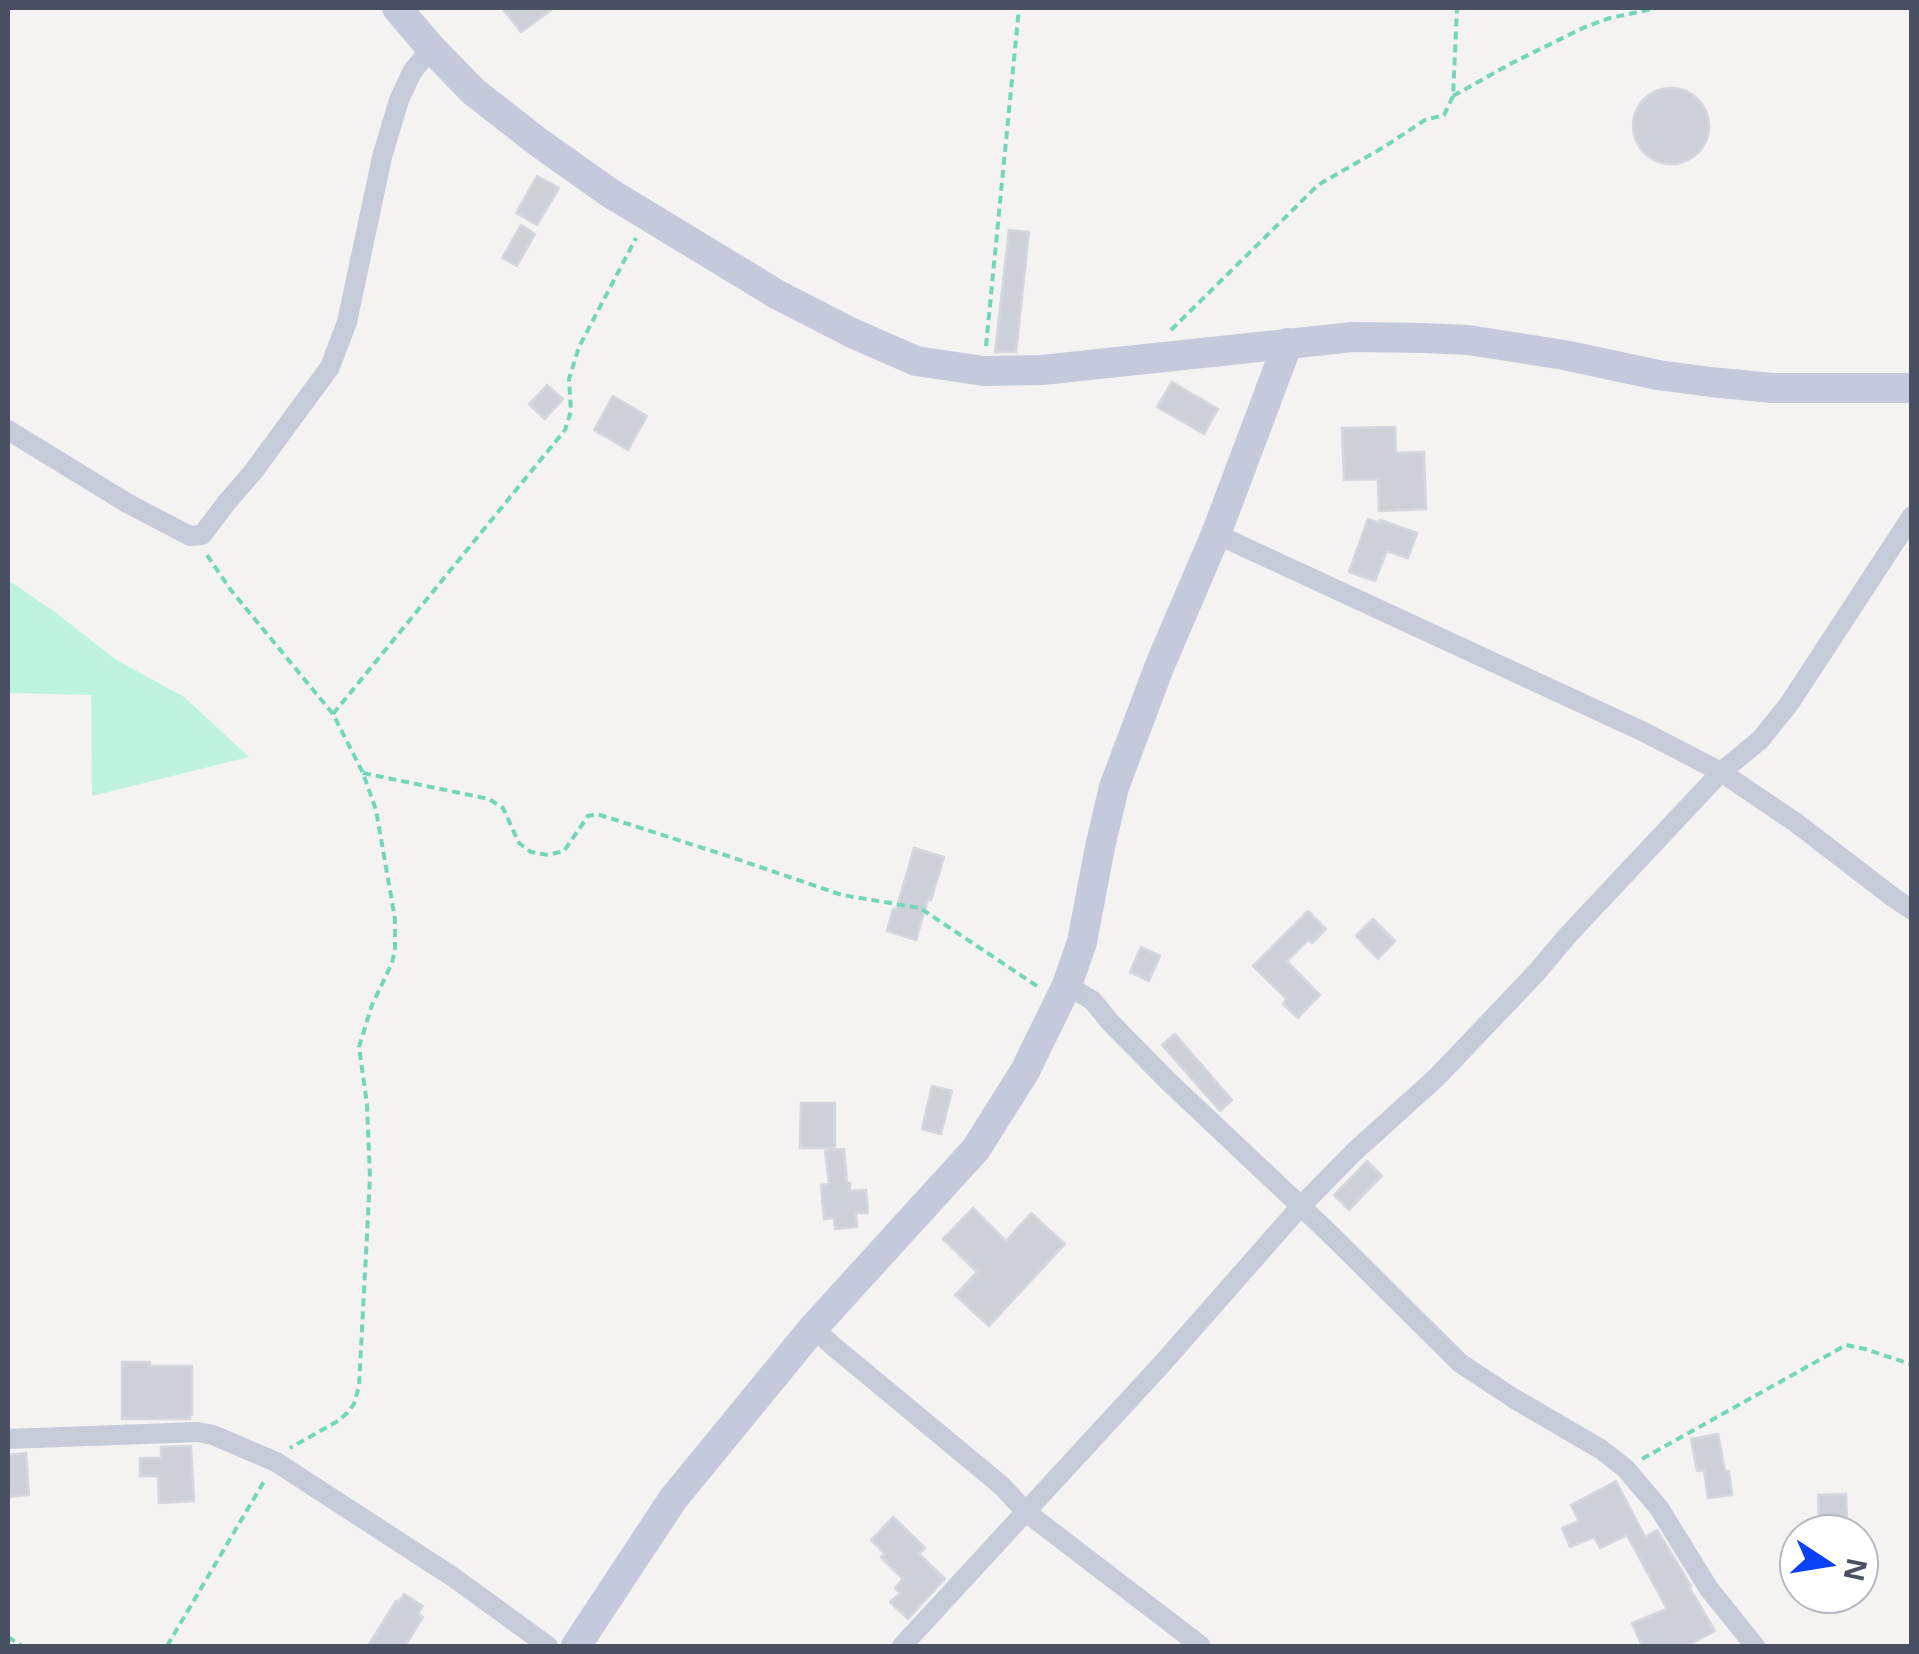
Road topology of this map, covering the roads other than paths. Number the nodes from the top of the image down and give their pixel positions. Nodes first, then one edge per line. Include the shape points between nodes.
1 (397, 8) edge
2 (431, 48) junction
3 (1288, 342) junction
4 (1912, 388) edge
5 (8, 430) edge
6 (1912, 516) edge
7 (1216, 534) junction
8 (1721, 772) junction
9 (1912, 910) edge
10 (1063, 993) junction
11 (1300, 1207) junction
12 (813, 1328) junction
13 (8, 1439) edge
14 (1026, 1512) junction
15 (548, 1646) edge
16 (576, 1646) edge
17 (902, 1646) edge
18 (1201, 1646) edge
19 (1756, 1646) edge

1 - 2 street
2 - 3 street via 474,92 610,193 778,295 916,361 984,371 1042,370
2 - 5 street via 399,100 347,322 330,367 202,536 126,503
3 - 4 street via 1468,340 1711,382
3 - 7 street
6 - 8 street via 1789,704
7 - 8 street
7 - 10 street via 1114,788 1082,942
8 - 9 street
8 - 11 street via 1437,1077
10 - 11 street via 1093,1001
10 - 12 street via 976,1149
11 - 14 street
11 - 19 street via 1460,1362 1625,1468
12 - 14 street
12 - 16 street via 673,1499
13 - 15 street via 214,1436 276,1462
14 - 17 street
14 - 18 street

